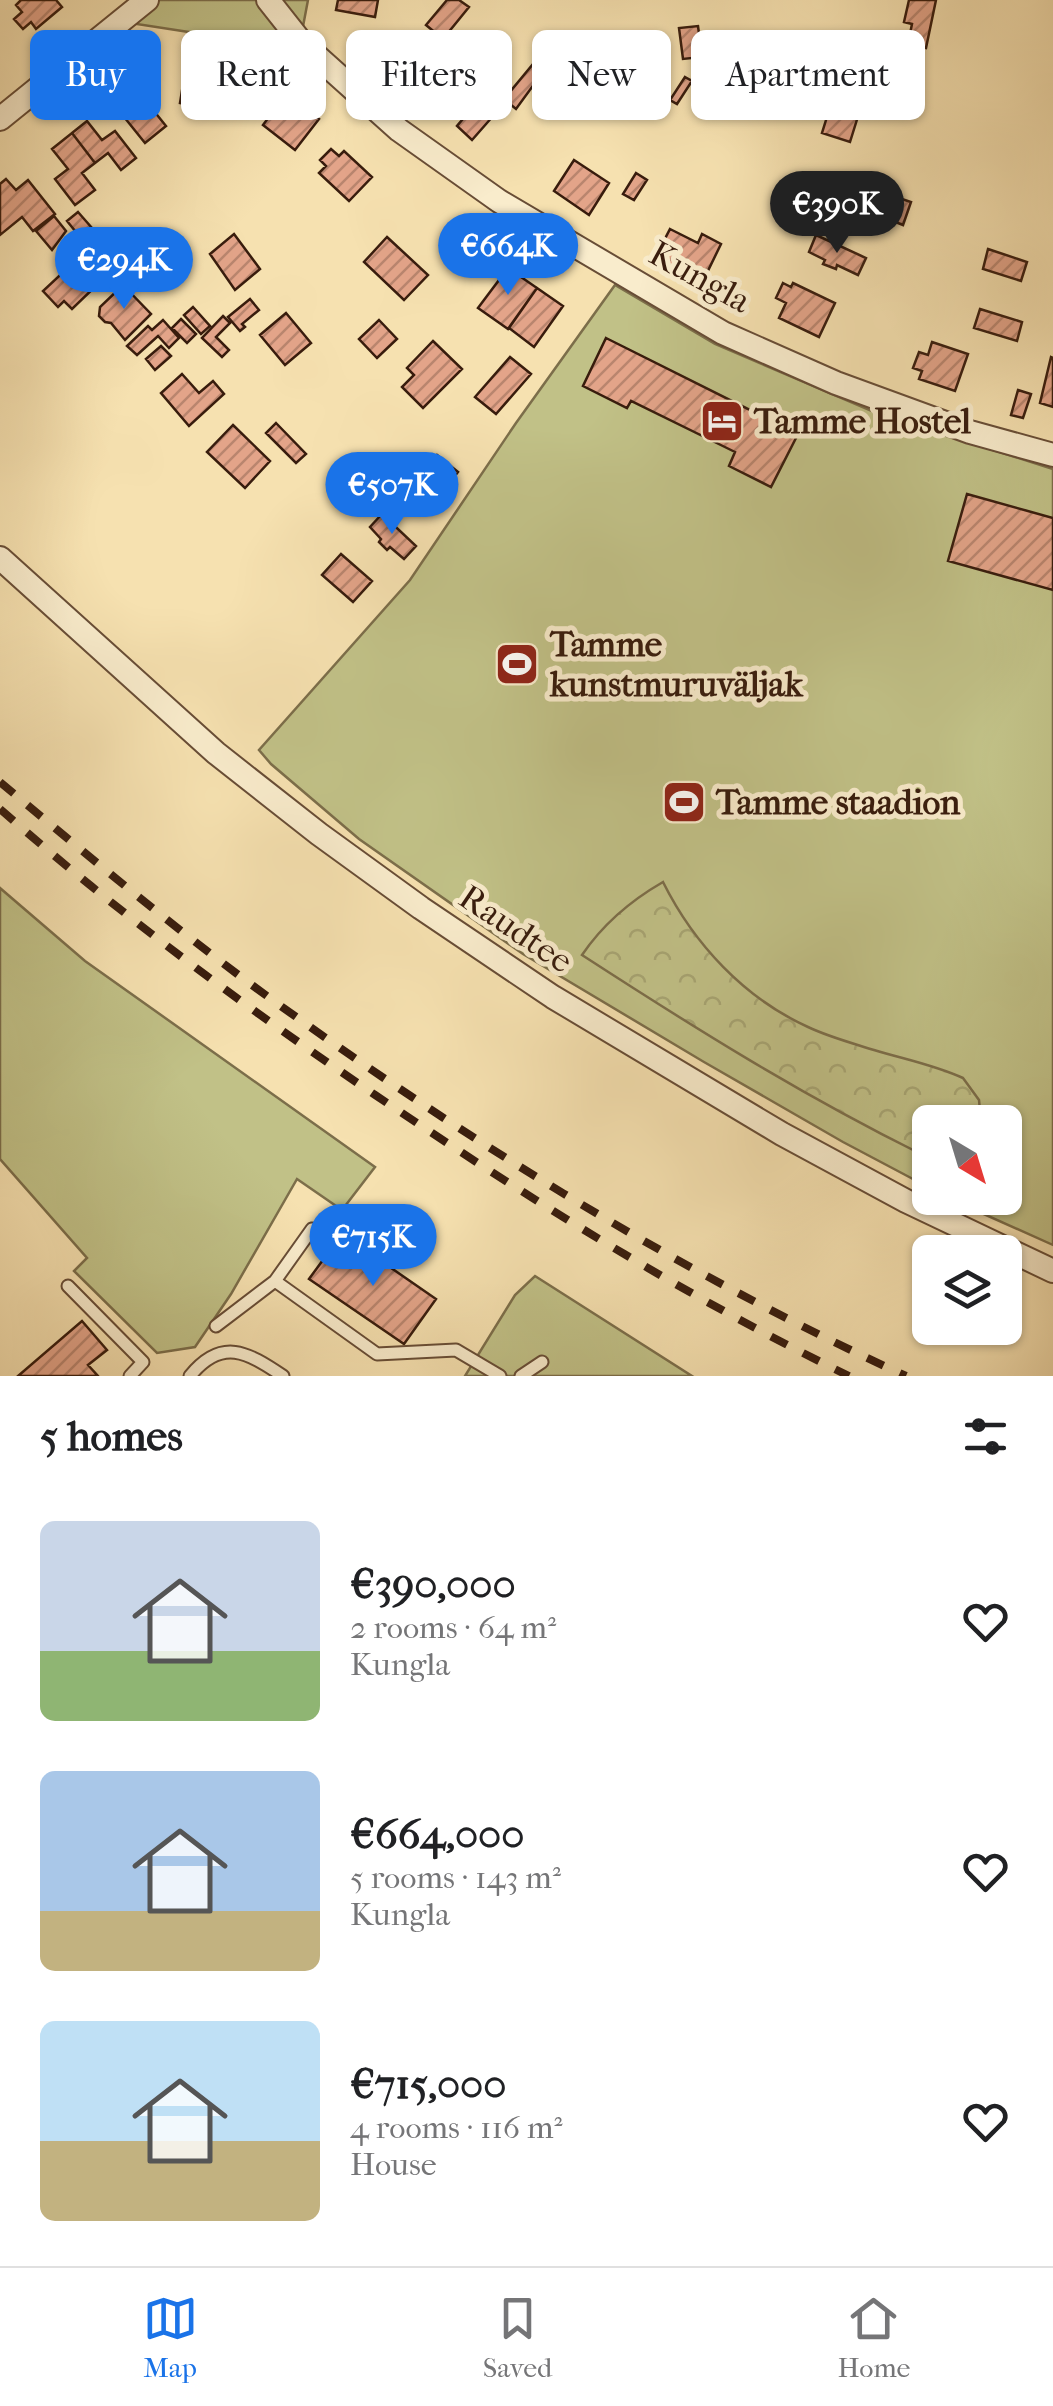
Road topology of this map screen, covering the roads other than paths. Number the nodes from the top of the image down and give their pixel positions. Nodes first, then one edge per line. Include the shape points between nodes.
1 (146, 0) edge
2 (268, 0) edge
3 (0, 120) edge
4 (1053, 455) edge
5 (0, 558) edge
6 (312, 1229) dead end
7 (1053, 1271) edge
8 (275, 1280) junction
9 (68, 1286) dead end
10 (216, 1326) dead end
11 (542, 1362) dead end
12 (130, 1376) edge
13 (190, 1376) edge
14 (283, 1376) edge
15 (500, 1376) edge
16 (521, 1376) edge

1 - 3 street
2 - 4 street, Kungla via 302,43 399,130 499,201 723,333 836,383
5 - 7 street, Raudtee via 216,753 421,908 553,997 782,1134
6 - 8 lane
8 - 10 lane
8 - 15 lane via 377,1354 456,1350
9 - 12 lane via 143,1362
11 - 16 lane
13 - 14 lane via 220,1352 237,1351

